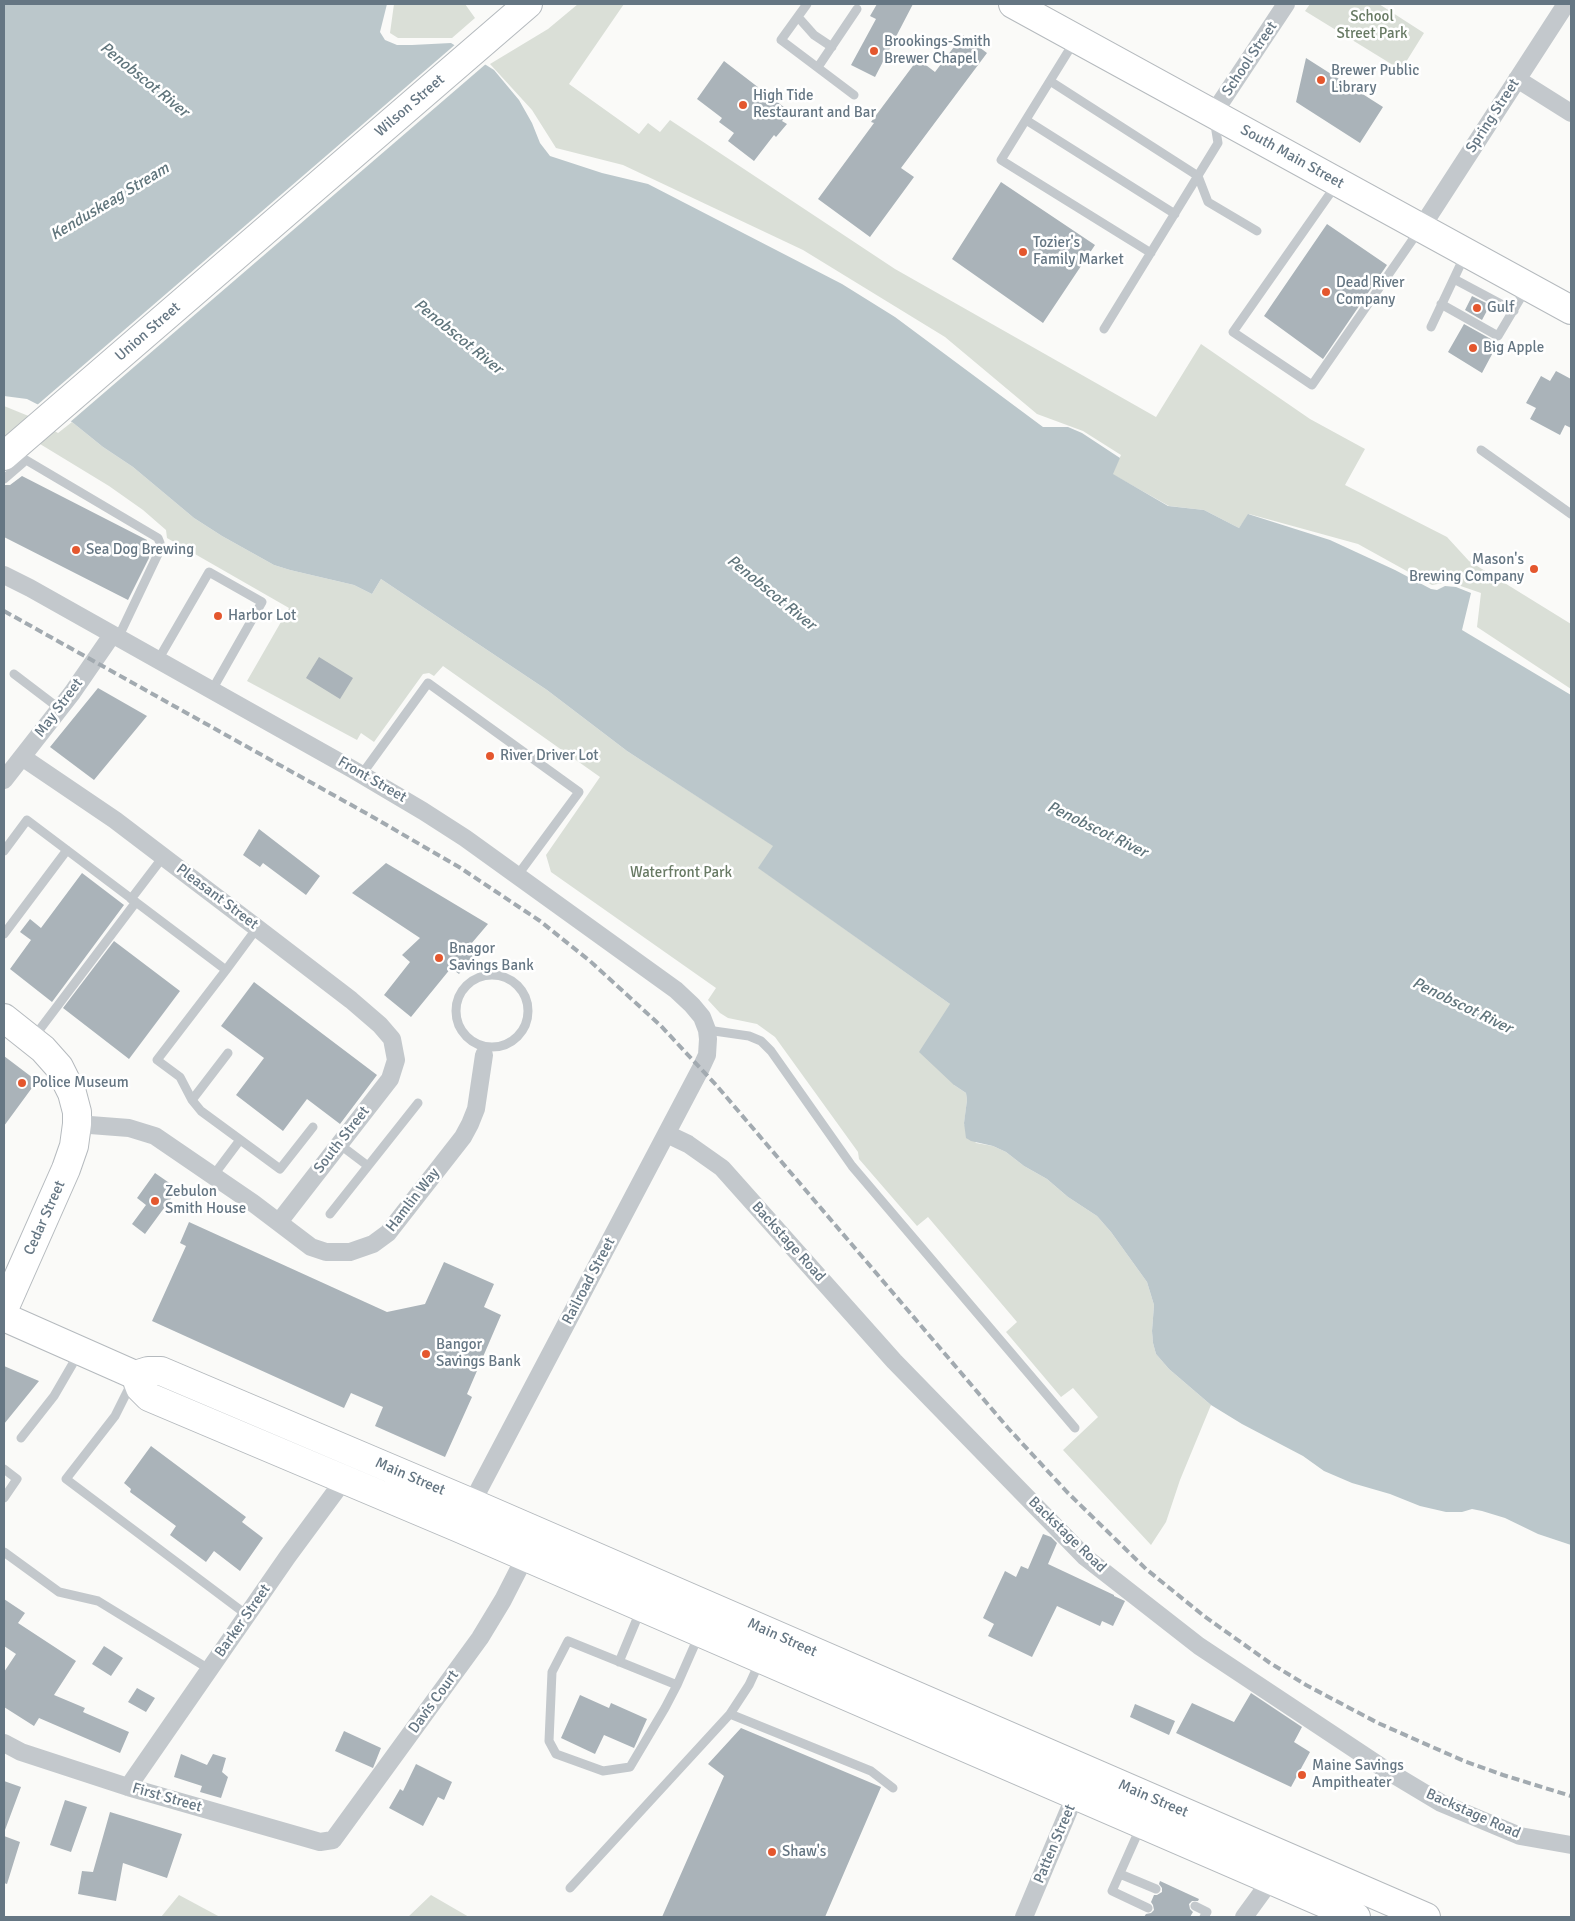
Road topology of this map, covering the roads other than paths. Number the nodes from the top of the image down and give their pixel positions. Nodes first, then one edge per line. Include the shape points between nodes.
1 (528, 4) edge
2 (807, 4) edge
3 (1286, 4) edge
4 (1566, 4) edge
5 (1017, 5) edge
6 (857, 9) dead end
7 (798, 17) junction
8 (1076, 39) junction
9 (832, 47) junction
10 (818, 67) junction
11 (1517, 79) junction
12 (1050, 81) junction
13 (854, 95) dead end
14 (1571, 113) edge
15 (1213, 114) junction
16 (1026, 120) junction
17 (1198, 176) junction
18 (1338, 182) junction
19 (292, 207) joint
20 (1175, 214) junction
21 (1421, 228) junction
22 (1257, 230) dead end
23 (1151, 253) junction
24 (1466, 253) junction
25 (1454, 278) junction
26 (1527, 286) junction
27 (1441, 304) junction
28 (1571, 310) edge
29 (1514, 311) junction
30 (1431, 327) dead end
31 (1104, 329) dead end
32 (1481, 450) dead end
33 (4, 456) edge
34 (4, 480) edge
35 (1571, 512) edge
36 (4, 575) edge
37 (115, 636) junction
38 (158, 660) junction
39 (14, 674) dead end
40 (212, 690) junction
41 (60, 709) junction
42 (22, 757) junction
43 (362, 774) junction
44 (4, 780) edge
45 (67, 850) junction
46 (4, 851) edge
47 (163, 857) junction
48 (517, 876) junction
49 (133, 900) junction
50 (258, 928) junction
51 (4, 934) edge
52 (226, 970) junction
53 (4, 1018) edge
54 (707, 1030) junction
55 (32, 1039) junction
56 (485, 1050) junction
57 (228, 1052) dead end
58 (396, 1054) joint
59 (192, 1100) junction
60 (418, 1103) dead end
61 (78, 1124) junction
62 (313, 1127) dead end
63 (667, 1134) junction
64 (240, 1140) junction
65 (339, 1144) junction
66 (368, 1166) junction
67 (213, 1176) junction
68 (330, 1214) dead end
69 (279, 1222) junction
70 (4, 1309) edge
71 (4, 1317) edge
72 (80, 1351) junction
73 (135, 1375) junction
74 (1075, 1428) dead end
75 (21, 1438) dead end
76 (356, 1454) junction
77 (4, 1469) edge
78 (344, 1480) junction
79 (4, 1498) edge
80 (472, 1503) junction
81 (459, 1528) junction
82 (4, 1552) edge
83 (525, 1557) junction
84 (647, 1595) junction
85 (247, 1615) junction
86 (706, 1620) junction
87 (766, 1646) junction
88 (619, 1662) junction
89 (209, 1669) junction
90 (677, 1685) junction
91 (730, 1714) junction
92 (4, 1743) edge
93 (1086, 1770) junction
94 (128, 1787) junction
95 (892, 1788) dead end
96 (1076, 1796) junction
97 (1147, 1811) junction
98 (332, 1840) joint
99 (1571, 1845) edge
100 (1282, 1855) junction
101 (1120, 1874) junction
102 (1271, 1880) junction
103 (570, 1888) dead end
104 (1156, 1889) dead end
105 (1195, 1906) dead end
106 (1148, 1908) dead end
107 (1024, 1917) edge
108 (1204, 1917) edge
109 (1244, 1917) edge
110 (1356, 1917) edge
111 (1426, 1917) edge

1 - 19 main road, Wilson Street
2 - 7 lane
3 - 15 street, School Street
4 - 11 street, Spring Street
5 - 8 main road, South Main Street
6 - 9 lane
7 - 9 lane via 814,35
7 - 10 lane via 781,40
8 - 12 lane
8 - 15 main road, South Main Street
9 - 10 lane
10 - 13 lane
11 - 14 street
11 - 21 street, Spring Street
12 - 16 lane
12 - 17 lane
15 - 17 lane via 1218,143
15 - 18 main road, South Main Street
16 - 20 lane
16 - 23 lane via 1001,160
17 - 20 lane
17 - 22 lane via 1208,202
18 - 21 main road, South Main Street
18 - 21 lane via 1233,332 1312,385
19 - 33 main road, Union Street
20 - 23 lane
21 - 24 main road, South Main Street
23 - 31 lane
24 - 25 lane
24 - 26 main road, South Main Street
25 - 27 lane
25 - 29 lane
26 - 28 main road, South Main Street
26 - 29 lane
27 - 29 lane via 1498,336
27 - 30 lane
32 - 35 lane
34 - 37 lane via 26,460 158,538 158,554
36 - 37 street, Front Street
37 - 38 street, Front Street
37 - 41 street, May Street
38 - 40 street, Front Street
38 - 40 lane via 209,572 262,602
39 - 41 lane
40 - 43 street, Front Street
41 - 42 street, May Street
42 - 44 street, May Street
42 - 47 street, Pleasant Street
43 - 48 street, Front Street via 437,820
43 - 48 lane via 428,684 579,792
45 - 46 lane via 27,820
45 - 49 lane
45 - 51 lane
47 - 49 lane
47 - 50 street, Pleasant Street
48 - 54 street, Front Street via 676,990 698,1011
49 - 52 lane
49 - 55 lane
50 - 52 lane
50 - 58 street, Pleasant Street via 365,1012 392,1039
52 - 59 lane via 157,1060 180,1077
53 - 55 main road
54 - 63 street, Railroad Street via 708,1047 704,1062
54 - 74 lane via 749,1036 772,1051 852,1166
55 - 61 main road via 54,1060 68,1083
56 - 56 lane via 512,1040 526,1019 526,1000 520,988 498,975 479,977 467,984 459,995 456,1008 464,1033
56 - 69 street, Hamlin Way via 478,1102 463,1137 381,1239 350,1252 326,1252 311,1247
57 - 59 lane
58 - 65 street, South Street via 390,1079
59 - 64 lane via 201,1111
60 - 66 lane
61 - 67 street, Hamlin Way via 129,1128 147,1133 170,1145
61 - 70 main road, Cedar Street via 66,1169
62 - 64 lane via 280,1169
63 - 80 street, Railroad Street
63 - 99 street, Backstage Road via 688,1144 722,1168 894,1361 1085,1557 1200,1646 1441,1803 1520,1836
64 - 67 lane
65 - 66 lane
65 - 69 street, South Street
66 - 68 lane
67 - 69 street, Hamlin Way
71 - 72 main road
72 - 73 main road
72 - 75 lane via 58,1391
73 - 76 main road, Main Street via 161,1371
73 - 78 main road, Main Street via 140,1388 149,1397
73 - 85 lane via 115,1416 66,1479
76 - 78 street, Barker Street
76 - 80 main road, Main Street
77 - 79 lane via 17,1480
78 - 81 main road, Main Street
78 - 85 street, Barker Street
80 - 81 street, Railroad Street
80 - 84 main road, Main Street
81 - 83 main road, Main Street
82 - 89 lane via 59,1592 98,1601
83 - 84 main road, Main Street
83 - 98 street, Davis Court via 480,1638
84 - 86 main road, Main Street
84 - 88 lane
85 - 89 street, Barker Street
86 - 87 main road, Main Street
86 - 90 lane
87 - 91 lane via 746,1690
87 - 93 main road, Main Street
87 - 96 main road, Main Street
88 - 90 lane
88 - 90 lane via 568,1641 552,1672 549,1741 556,1754 603,1770 630,1767
89 - 94 street, Barker Street
91 - 95 lane via 871,1772
91 - 103 lane
92 - 94 street, First Street via 21,1752
93 - 96 street, Patten Street
93 - 97 main road, Main Street
94 - 98 street, First Street via 320,1842
96 - 97 main road, Main Street
96 - 107 street, Patten Street
97 - 100 main road, Main Street
97 - 101 lane
97 - 102 main road, Main Street
100 - 102 street
100 - 111 main road, Main Street
101 - 104 lane
101 - 106 lane via 1112,1892
102 - 109 street
102 - 110 main road, Main Street
105 - 108 lane via 1207,1912

